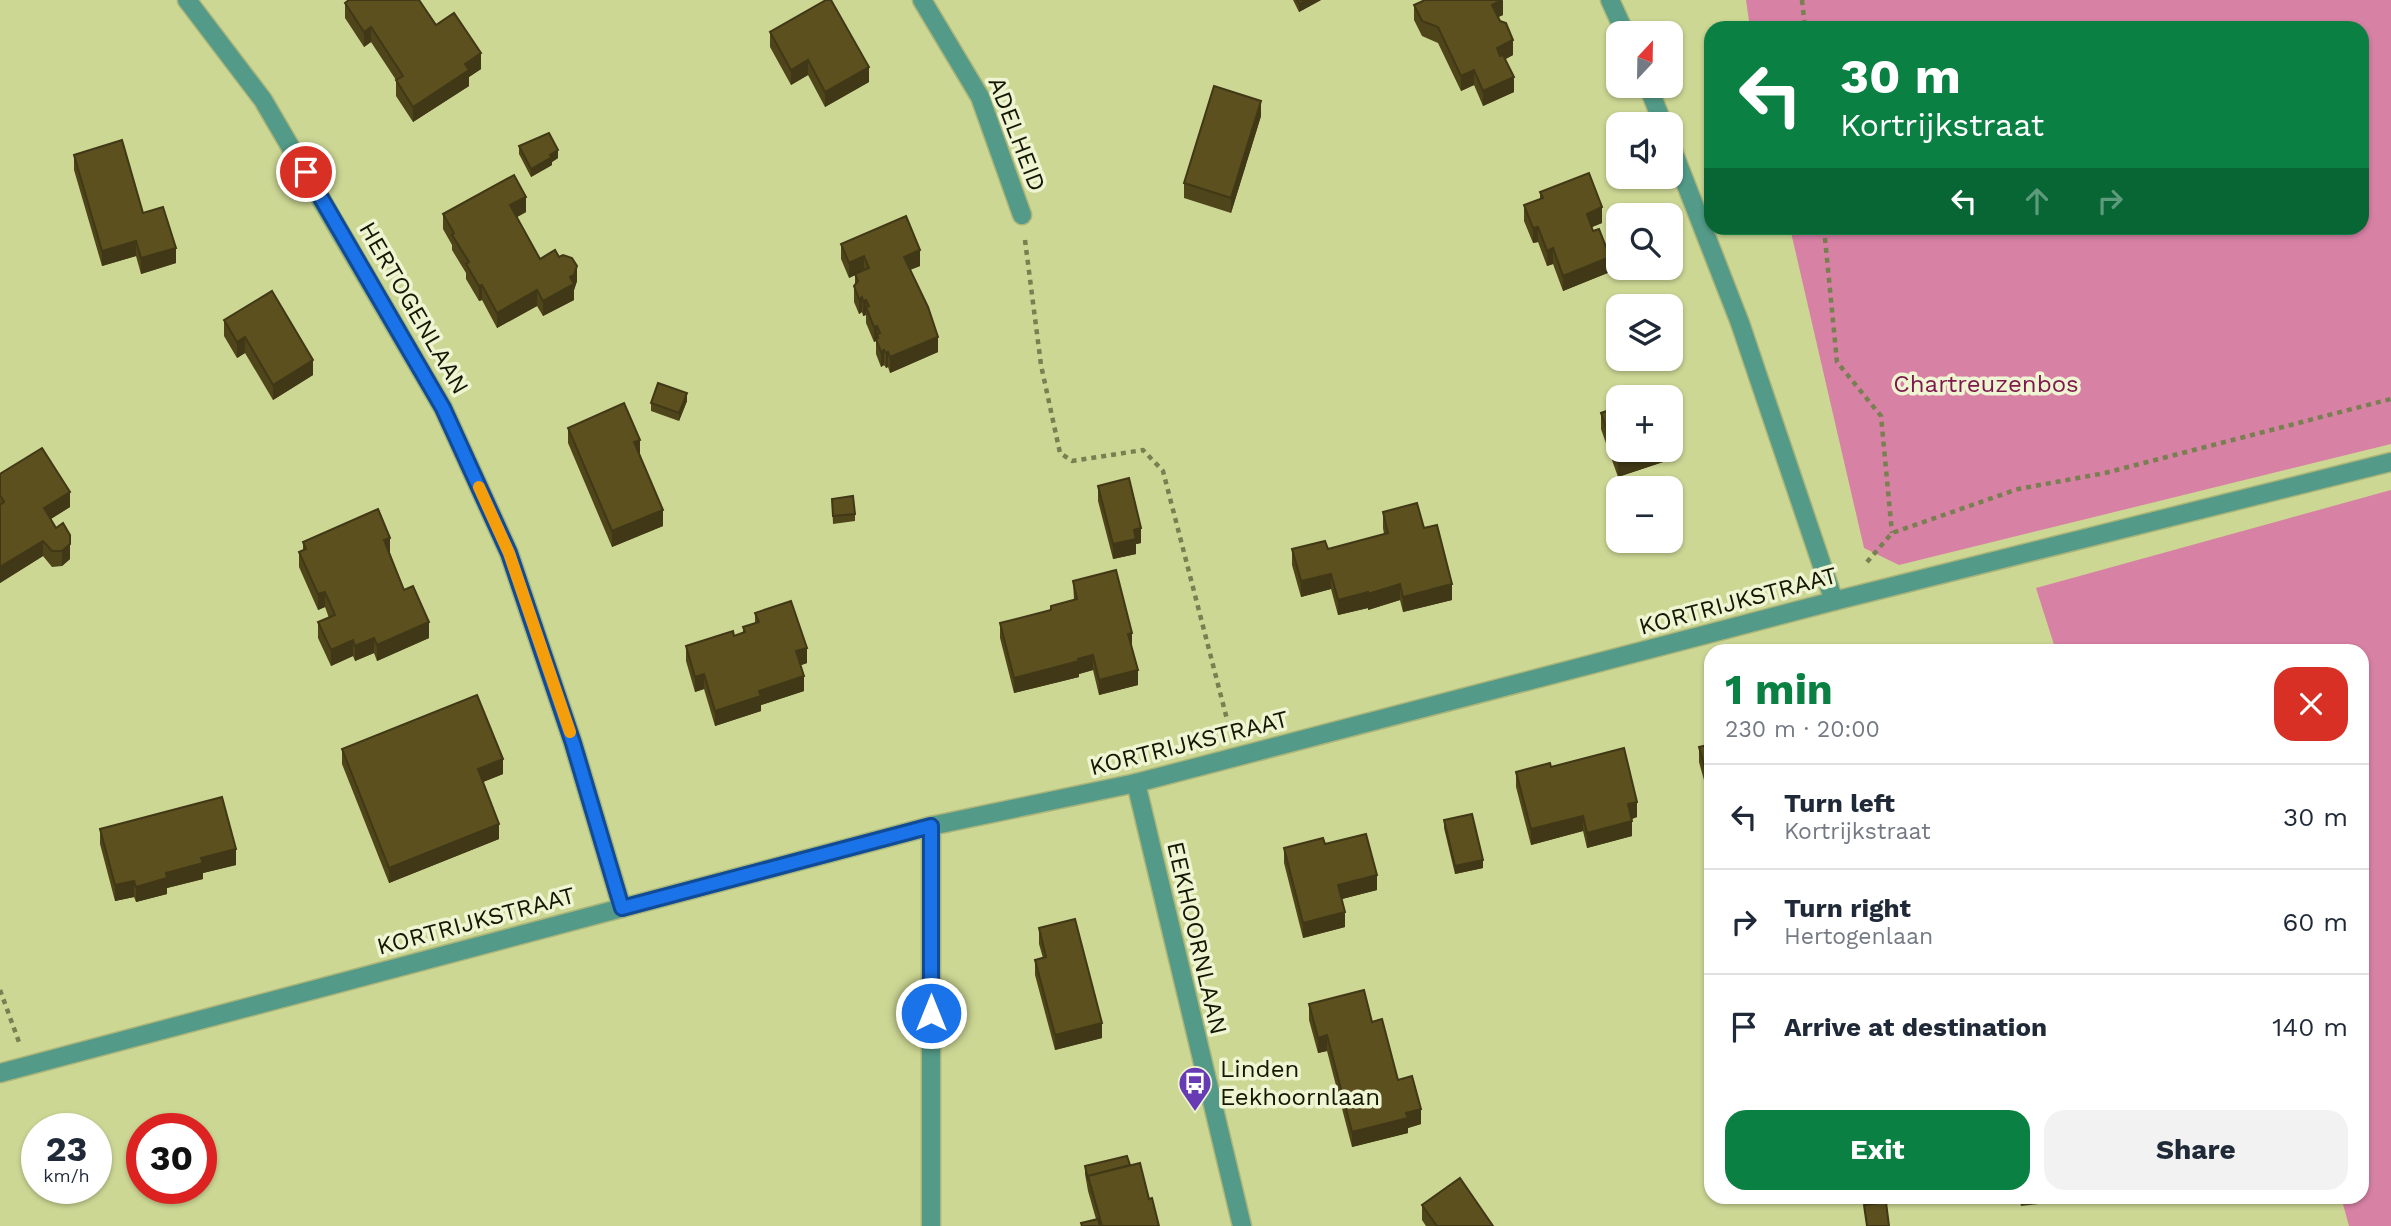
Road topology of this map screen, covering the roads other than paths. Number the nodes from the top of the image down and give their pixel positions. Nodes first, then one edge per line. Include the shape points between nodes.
1 (187, 0) edge
2 (922, 0) edge
3 (1609, 0) edge
4 (1619, 21) edge
5 (1683, 177) edge
6 (1022, 215) road end
7 (1704, 231) edge
8 (1706, 235) edge
9 (2391, 462) edge
10 (1834, 601) junction
11 (1136, 783) junction
12 (931, 826) junction
13 (622, 908) junction
14 (0, 1073) edge
15 (931, 1226) edge
16 (1242, 1226) edge

1 - 13 street, HERTOGENLAAN via 263,100 443,408 509,553
2 - 6 street, ADELHEID via 980,97
3 - 4 street
5 - 7 street
8 - 10 street
9 - 10 street, KORTRIJKSTRAAT
10 - 11 street, KORTRIJKSTRAAT
11 - 12 street, KORTRIJKSTRAAT
11 - 16 street, EEKHOORNLAAN
12 - 13 street, KORTRIJKSTRAAT
12 - 15 street
13 - 14 street, KORTRIJKSTRAAT

